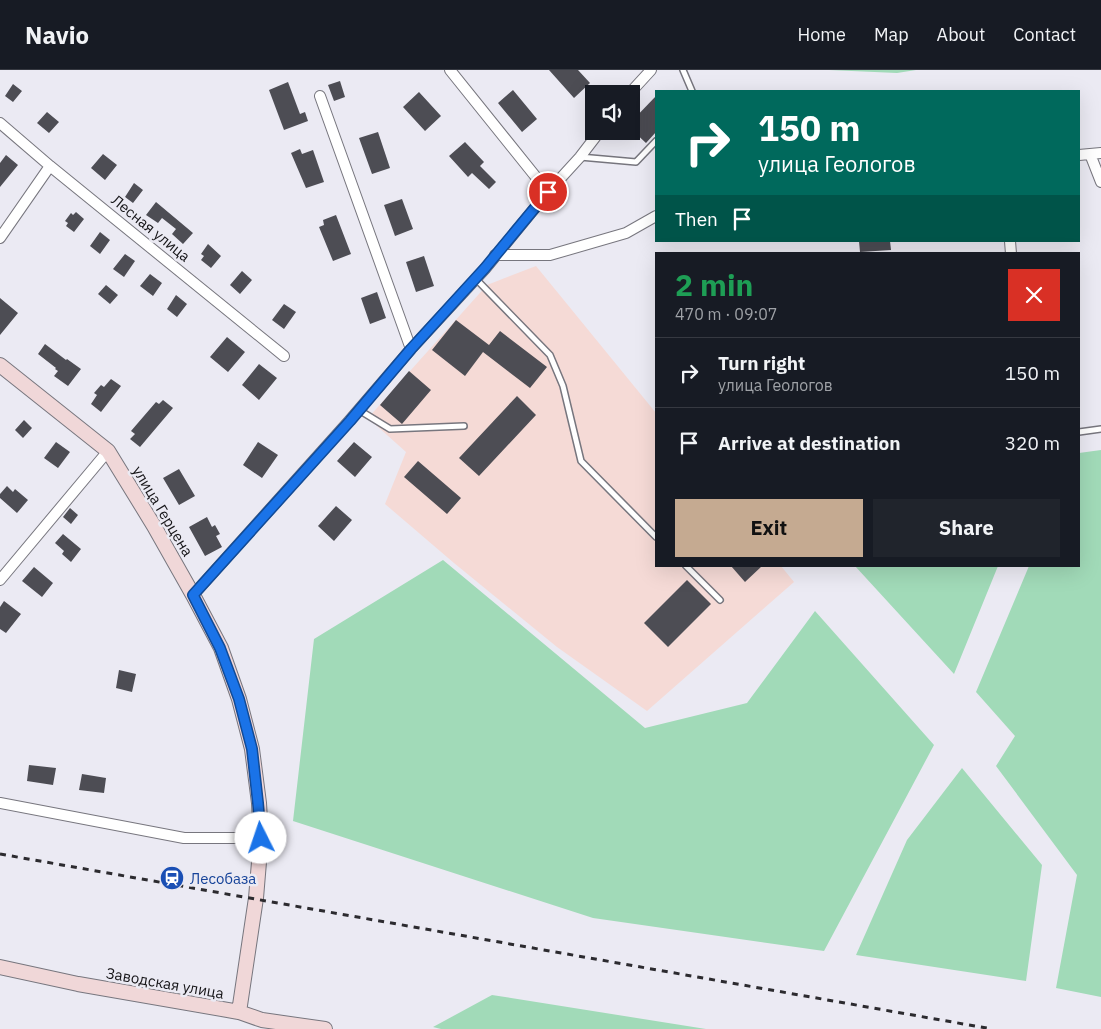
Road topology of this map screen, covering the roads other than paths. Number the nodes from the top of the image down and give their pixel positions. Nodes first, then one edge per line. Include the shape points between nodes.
1 (450, 70) edge
2 (651, 70) edge
3 (682, 70) edge
4 (637, 85) edge
5 (692, 90) edge
6 (320, 96) dead end
7 (0, 123) edge
8 (593, 140) edge
9 (655, 142) edge
10 (1101, 153) edge
11 (1090, 154) junction
12 (1080, 155) edge
13 (580, 157) junction
14 (50, 166) junction
15 (1101, 182) edge
16 (548, 192) junction
17 (655, 217) edge
18 (0, 238) edge
19 (495, 255) junction
20 (476, 278) junction
21 (411, 349) junction
22 (284, 356) dead end
23 (0, 364) edge
24 (359, 410) junction
25 (464, 426) dead end
26 (1101, 429) edge
27 (1080, 432) edge
28 (108, 451) junction
29 (655, 535) edge
30 (687, 567) edge
31 (0, 580) edge
32 (193, 595) junction
33 (720, 600) dead end
34 (0, 803) edge
35 (261, 838) junction
36 (0, 966) edge
37 (239, 1012) junction
38 (261, 1024) edge
39 (325, 1029) edge

1 - 16 street
2 - 4 street
3 - 5 lane
6 - 21 street
7 - 14 street, Лесная улица
8 - 13 street
9 - 13 lane via 636,162
10 - 11 street
11 - 12 street
11 - 15 street
13 - 16 street
14 - 18 street
14 - 22 street, Лесная улица
16 - 19 street
17 - 19 street via 626,232 550,255
19 - 20 street
20 - 21 street
20 - 29 lane via 550,355 563,386 581,461
21 - 24 street
23 - 28 street, улица Герцена
24 - 25 lane via 390,429
24 - 32 street
26 - 27 lane
28 - 31 street
28 - 32 street, улица Герцена
30 - 33 lane
32 - 35 street, улица Герцена via 220,648 239,699 252,749
34 - 35 street via 184,838
35 - 37 street, улица Герцена via 256,898
36 - 37 street, Заводская улица via 78,984
37 - 38 street, Заводская улица
38 - 39 street, Заводская улица

